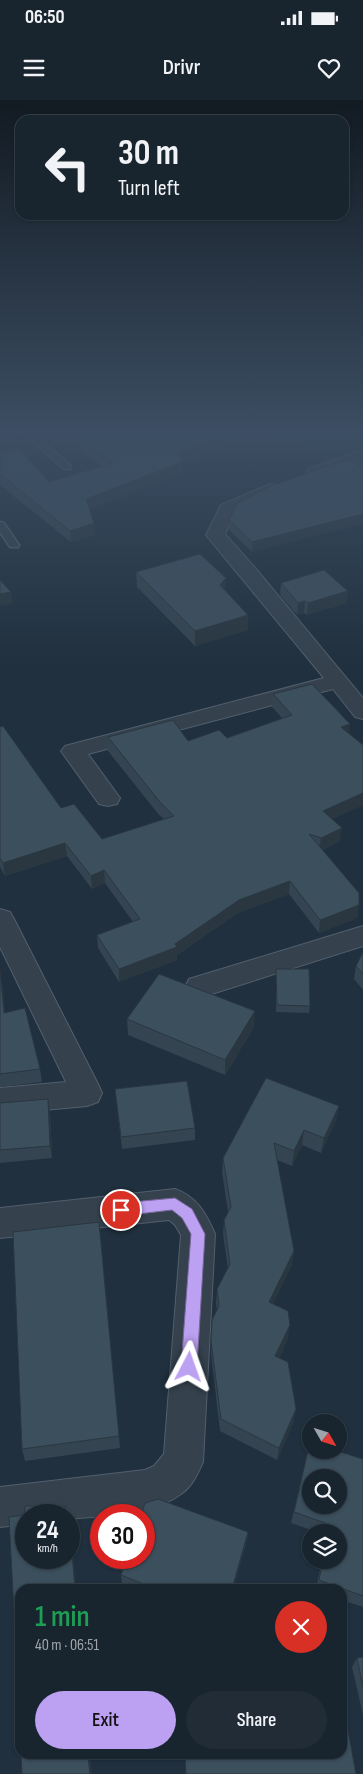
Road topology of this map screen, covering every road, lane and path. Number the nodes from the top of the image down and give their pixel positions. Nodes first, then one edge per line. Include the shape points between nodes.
1 (229, 508) edge
2 (0, 525) edge
3 (14, 545) dead end
4 (337, 681) junction
5 (363, 712) edge
6 (108, 798) dead end
7 (0, 919) edge
8 (363, 936) edge
9 (199, 987) edge
10 (0, 1101) edge
11 (0, 1223) edge
12 (0, 1507) edge

1 - 4 street via 215,535
2 - 3 lane
4 - 5 street
4 - 6 street via 73,751
7 - 10 street via 87,1093
8 - 9 street
11 - 12 street via 175,1204 187,1214 198,1234 183,1462 168,1480 148,1490

